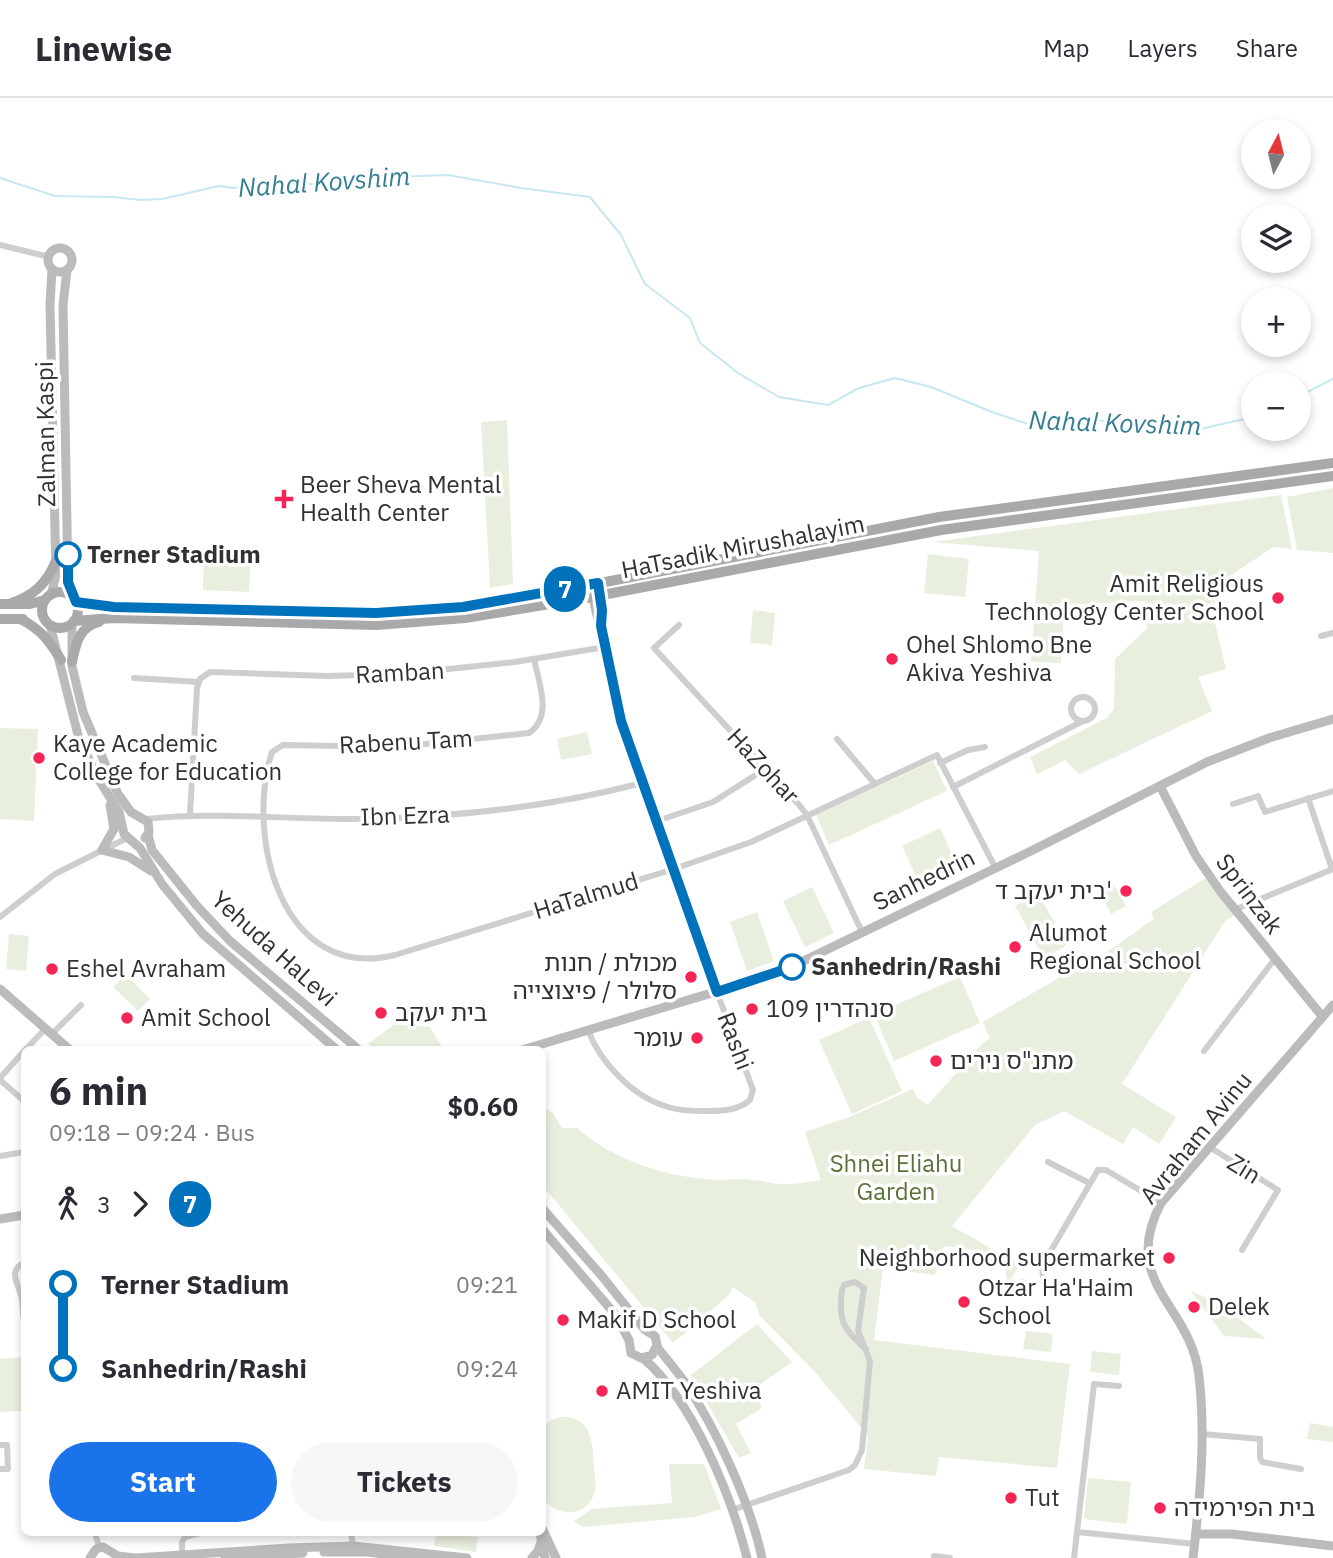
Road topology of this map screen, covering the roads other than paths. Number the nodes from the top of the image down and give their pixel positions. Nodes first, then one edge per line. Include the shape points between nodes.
1 (0, 246) edge
2 (49, 257) junction
3 (52, 269) junction
4 (67, 270) junction
5 (1333, 463) edge
6 (1333, 476) edge
7 (56, 561) junction
8 (594, 584) junction
9 (596, 596) junction
10 (48, 597) junction
11 (74, 600) junction
12 (4, 604) edge
13 (114, 618) junction
14 (0, 619) edge
15 (20, 619) junction
16 (73, 622) junction
17 (47, 623) junction
18 (679, 625) dead end
19 (1333, 633) edge
20 (1321, 636) dead end
21 (605, 647) junction
22 (534, 659) junction
23 (61, 660) junction
24 (72, 662) junction
25 (134, 678) dead end
26 (199, 682) junction
27 (1333, 719) edge
28 (1083, 721) dead end
29 (837, 739) dead end
30 (985, 747) dead end
31 (940, 763) junction
32 (765, 769) junction
33 (642, 783) junction
34 (875, 784) junction
35 (1160, 786) junction
36 (953, 787) junction
37 (105, 790) junction
38 (1333, 791) edge
39 (1308, 798) junction
40 (1233, 804) dead end
41 (190, 815) junction
42 (807, 815) junction
43 (141, 817) junction
44 (165, 817) junction
45 (264, 817) junction
46 (657, 821) junction
47 (123, 825) junction
48 (148, 834) junction
49 (130, 840) junction
50 (102, 850) junction
51 (995, 867) junction
52 (674, 869) junction
53 (1333, 869) edge
54 (157, 876) junction
55 (1234, 910) junction
56 (0, 917) edge
57 (862, 932) junction
58 (1274, 960) junction
59 (0, 989) edge
60 (717, 992) junction
61 (81, 1005) dead end
62 (1333, 1005) edge
63 (1322, 1016) junction
64 (589, 1030) junction
65 (49, 1031) junction
66 (31, 1046) edge
67 (66, 1046) edge
68 (332, 1046) edge
69 (354, 1046) edge
70 (535, 1046) edge
71 (1204, 1051) dead end
72 (21, 1055) edge
73 (0, 1079) edge
74 (21, 1098) edge
75 (1211, 1148) junction
76 (21, 1152) edge
77 (0, 1156) edge
78 (1048, 1161) dead end
79 (1089, 1183) junction
80 (1161, 1203) junction
81 (546, 1213) edge
82 (21, 1216) edge
83 (0, 1219) edge
84 (546, 1233) edge
85 (1242, 1250) dead end
86 (21, 1265) edge
87 (1044, 1287) dead end
88 (21, 1295) edge
89 (645, 1330) junction
90 (629, 1339) junction
91 (657, 1347) junction
92 (866, 1349) junction
93 (643, 1358) junction
94 (1119, 1386) dead end
95 (1202, 1434) junction
96 (0, 1445) edge
97 (0, 1469) edge
98 (1301, 1469) dead end
99 (745, 1505) junction
100 (732, 1510) junction
101 (1077, 1531) junction
102 (96, 1536) edge
103 (189, 1536) edge
104 (540, 1536) edge
105 (541, 1536) edge
106 (543, 1536) edge
107 (1195, 1539) junction
108 (1333, 1546) edge
109 (99, 1548) junction
110 (355, 1552) edge
111 (182, 1555) junction
112 (113, 1556) edge
113 (934, 1556) dead end
114 (88, 1557) edge
115 (225, 1558) edge
116 (419, 1558) edge
117 (467, 1558) edge
118 (532, 1558) edge
119 (545, 1558) edge
120 (556, 1558) edge
121 (745, 1558) edge
122 (762, 1558) edge
123 (950, 1558) edge
124 (1074, 1558) edge
125 (1193, 1558) edge

1 - 2 street
2 - 3 street
2 - 4 street via 58,249 67,251 72,260
3 - 4 street
3 - 7 street, Zalman Kaspi
4 - 11 street, Zalman Kaspi via 62,305 68,582
5 - 8 main road, HaTsadik Mirushalayim via 939,517
6 - 9 main road, HaTsadik Mirushalayim via 941,530
7 - 10 street, Zalman Kaspi
7 - 12 main road via 32,595
8 - 9 street
8 - 11 main road, HaTsadik Mirushalayim via 463,607 376,613 114,607
9 - 13 main road, HaTsadik Mirushalayim via 465,618 377,625
9 - 21 street
10 - 11 main road via 60,592
10 - 12 main road via 39,603
10 - 17 main road via 42,610
11 - 16 main road via 78,611
13 - 16 main road, HaTsadik Mirushalayim
13 - 24 main road via 86,627 77,638
14 - 15 main road
15 - 17 main road
15 - 23 main road via 42,633
16 - 17 main road via 59,628
16 - 24 street
17 - 23 street
18 - 32 street, HaZohar via 654,648
19 - 20 street
21 - 22 street, Ramban
21 - 33 street via 621,721
22 - 26 street, Ramban via 357,676 215,671
22 - 45 street, Rabenu Tam via 543,715 528,733 397,747 283,745 272,752 268,765
23 - 37 street via 78,735
24 - 43 street via 83,712 97,747 118,794 127,808
25 - 26 street, Ramban
26 - 41 street
27 - 35 street, Sanhedrin via 1231,752
28 - 36 street
29 - 34 street
30 - 31 street
31 - 34 street, HaTalmud via 937,755
31 - 36 street
32 - 42 street, HaZohar
32 - 46 street via 704,806
33 - 45 street, Ibn Ezra via 580,798 479,813 363,819
33 - 46 street
34 - 42 street, HaTalmud
35 - 51 street, Sanhedrin
35 - 55 street, Sprinzak via 1196,856
36 - 51 street
37 - 47 street
37 - 50 street via 114,829
38 - 39 street
39 - 40 street via 1265,812 1258,796
39 - 53 street
41 - 44 street, Ibn Ezra
41 - 45 street, Ibn Ezra
42 - 52 street, HaTalmud via 751,842
42 - 57 street, HaZohar
43 - 44 street, Ibn Ezra
43 - 47 street via 127,819
43 - 48 street via 149,825
44 - 48 street
45 - 52 street, HaTalmud via 270,871 290,913 320,944 357,958 395,955
46 - 52 street
47 - 49 street
48 - 49 street via 142,841
48 - 69 street, Yehuda HaLevi via 160,862 222,932
49 - 50 street
49 - 54 street, Yehuda HaLevi
50 - 54 street via 129,857
50 - 56 street via 55,874
51 - 57 street, Sanhedrin
52 - 60 street
53 - 55 street
54 - 68 street, Yehuda HaLevi via 221,951
55 - 58 street, Sprinzak
57 - 60 street, Sanhedrin via 792,967
58 - 63 street, Sprinzak
58 - 71 street
59 - 65 street
60 - 64 street, Sanhedrin
60 - 64 street, Rashi via 753,1090 750,1100 735,1109 680,1110 655,1102 610,1066
61 - 65 street
62 - 63 street, Avraham Avinu
63 - 75 street, Avraham Avinu
64 - 70 street, Sanhedrin
65 - 66 street
65 - 67 street
72 - 73 street
73 - 74 street
75 - 80 street, Avraham Avinu
75 - 85 street, Zin via 1278,1190
76 - 77 street
78 - 79 street
79 - 80 street via 1101,1169
79 - 87 street via 1042,1266
80 - 95 street, Avraham Avinu via 1148,1239 1148,1261 1152,1277 1190,1343 1198,1373
81 - 89 street
82 - 83 street
84 - 90 street via 610,1307
86 - 88 street via 14,1273
89 - 90 street via 634,1332
89 - 91 street via 655,1336
90 - 93 street via 631,1353
91 - 93 street
91 - 99 street via 696,1400
92 - 92 street via 858,1331 864,1288 849,1282 842,1289 840,1318
92 - 99 street via 870,1365 866,1415 862,1450 855,1465
93 - 100 street via 684,1407
94 - 101 street via 1094,1384
95 - 98 street via 1261,1440 1262,1462
95 - 107 street, Avraham Avinu
96 - 97 street via 7,1445 8,1469
99 - 100 street
99 - 122 street
100 - 121 street
101 - 107 street
101 - 124 street
102 - 109 street
103 - 111 street via 182,1542
104 - 118 street
105 - 119 street
106 - 120 street
107 - 108 street via 1233,1534
107 - 125 street, Avraham Avinu
109 - 112 street via 107,1548
109 - 114 street
110 - 111 street
110 - 115 street
110 - 116 street
110 - 117 street
111 - 112 street
113 - 123 street

